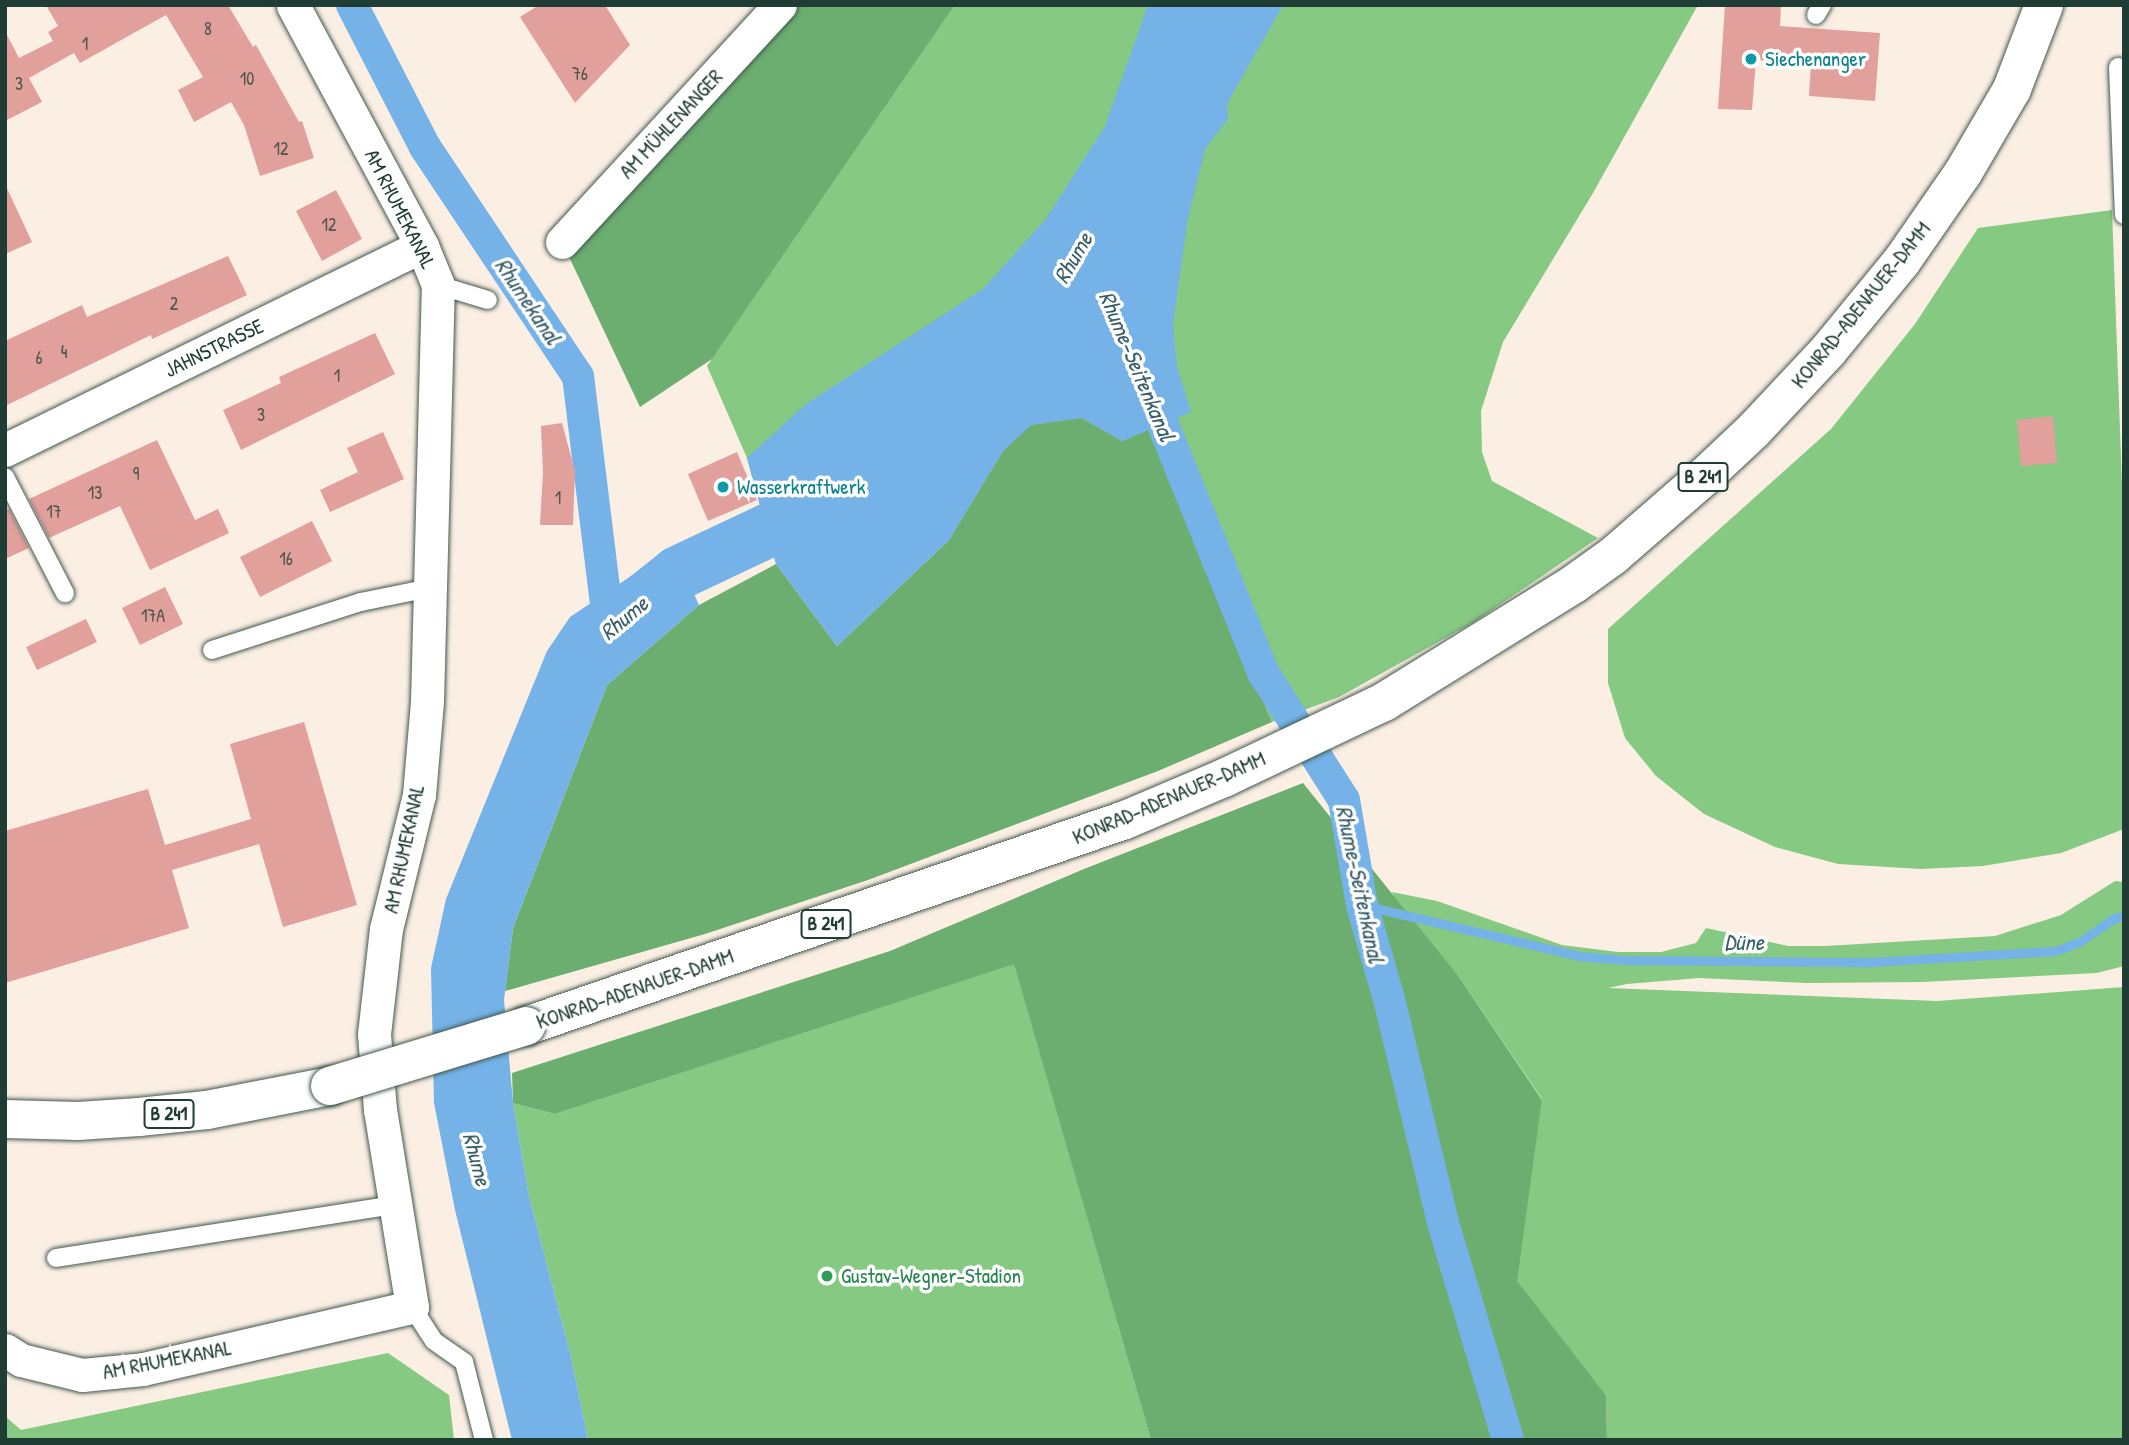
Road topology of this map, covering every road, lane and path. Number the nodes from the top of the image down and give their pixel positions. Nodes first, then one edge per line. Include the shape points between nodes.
1 (293, 5) edge
2 (780, 5) edge
3 (2044, 5) edge
4 (2118, 67) dead end
5 (2124, 215) edge
6 (562, 242) dead end
7 (422, 246) junction
8 (438, 285) junction
9 (488, 300) dead end
10 (5, 450) edge
11 (5, 477) edge
12 (430, 588) junction
13 (65, 593) dead end
14 (212, 650) dead end
15 (5, 1119) edge
16 (394, 1205) junction
17 (57, 1258) dead end
18 (412, 1307) junction
19 (5, 1350) edge
20 (484, 1440) edge

1 - 7 street, AM RHUMEKANAL
2 - 6 street, AM MÜHLENANGER
3 - 15 main road, KONRAD-ADENAUER-DAMM / B 241, bridge via 2012,89 1963,173 1902,261 1828,351 1753,431 1613,556 1468,653 1384,702 1125,820 526,1026 330,1086 207,1110 139,1117
4 - 5 lane
7 - 8 street, AM RHUMEKANAL
7 - 10 street, JAHNSTRASSE
8 - 9 lane
8 - 12 street, AM RHUMEKANAL
11 - 13 lane
12 - 14 lane via 361,601
12 - 16 street, AM RHUMEKANAL via 419,795 386,929 374,1034
16 - 17 lane
16 - 18 street, AM RHUMEKANAL
18 - 19 street, AM RHUMEKANAL via 143,1369 82,1375 21,1360
18 - 20 lane via 434,1341 464,1362

